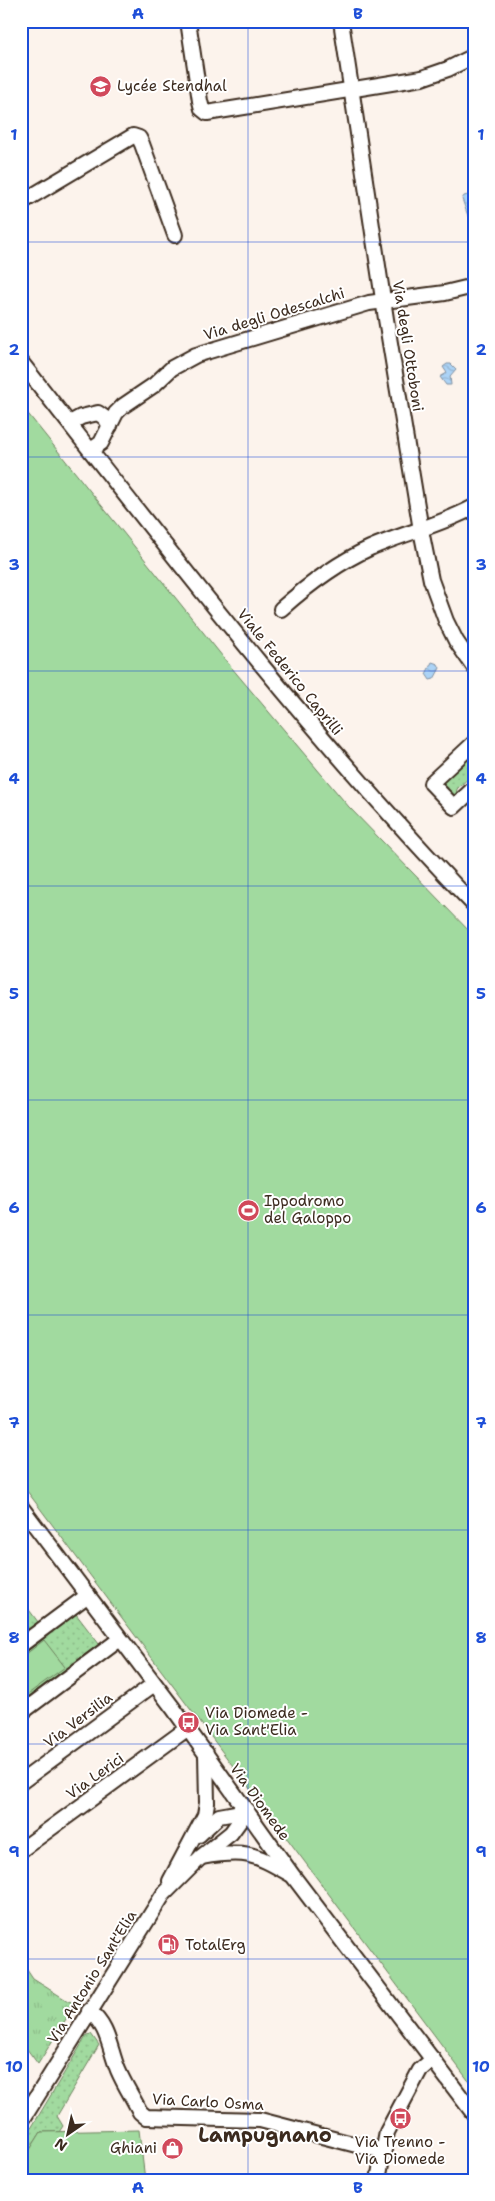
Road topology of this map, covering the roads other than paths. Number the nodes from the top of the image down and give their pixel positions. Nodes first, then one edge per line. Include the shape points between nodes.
1 (188, 21) edge
2 (341, 21) edge
3 (474, 56) edge
4 (351, 89) junction
5 (21, 194) edge
6 (175, 235) dead end
7 (474, 286) edge
8 (384, 301) junction
9 (21, 362) edge
10 (70, 423) junction
11 (110, 426) junction
12 (91, 450) junction
13 (474, 507) edge
14 (421, 530) junction
15 (281, 609) dead end
16 (474, 667) edge
17 (474, 743) edge
18 (474, 788) edge
19 (474, 905) edge
20 (21, 1508) edge
21 (88, 1595) junction
22 (120, 1639) junction
23 (21, 1645) edge
24 (154, 1684) junction
25 (21, 1713) edge
26 (188, 1728) junction
27 (206, 1753) junction
28 (21, 1782) edge
29 (247, 1811) junction
30 (188, 1846) junction
31 (21, 1850) edge
32 (201, 1857) junction
33 (293, 1876) junction
34 (164, 1894) junction
35 (89, 2011) junction
36 (433, 2059) junction
37 (474, 2114) edge
38 (21, 2122) edge
39 (385, 2150) junction
40 (378, 2180) edge

1 - 4 street via 200,101 207,113
2 - 4 street, Via degli Ottoboni
3 - 4 street via 422,78
4 - 8 street, Via degli Ottoboni
5 - 6 street via 26,199 132,136 142,144
7 - 8 street, Via degli Odescalchi
8 - 11 street, Via degli Odescalchi via 196,355 172,368 123,406
8 - 14 street, Via degli Ottoboni
9 - 10 street, Viale Federico Caprilli
10 - 11 street via 98,414
10 - 12 street, Viale Federico Caprilli
11 - 12 street via 101,443
12 - 19 street, Viale Federico Caprilli via 306,718
13 - 14 street
14 - 15 street via 370,548 336,566
14 - 16 street, Via degli Ottoboni via 438,601 456,641
17 - 18 street via 431,783 454,807
20 - 21 street, Via Diomede
21 - 22 street, Via Diomede
21 - 23 street
22 - 24 street, Via Diomede
22 - 25 street
24 - 26 street, Via Diomede
24 - 28 street, Via Versilia
26 - 27 street, Via Diomede
26 - 31 street, Via Lerici
27 - 29 street, Via Diomede
27 - 30 street via 205,1815
29 - 30 street via 219,1816
29 - 32 street, Via Antonio Sant'Elia via 231,1833
29 - 33 street, Via Diomede
30 - 34 street
32 - 33 street via 242,1852
32 - 34 street, Via Antonio Sant'Elia
33 - 36 street, Via Diomede
34 - 35 street, Via Antonio Sant'Elia
35 - 38 street, Via Antonio Sant'Elia
35 - 39 street, Via Carlo Osma via 107,2032 118,2070 140,2112 146,2117 260,2120
36 - 37 street, Via Diomede
36 - 39 street via 420,2070 387,2132
39 - 40 street

